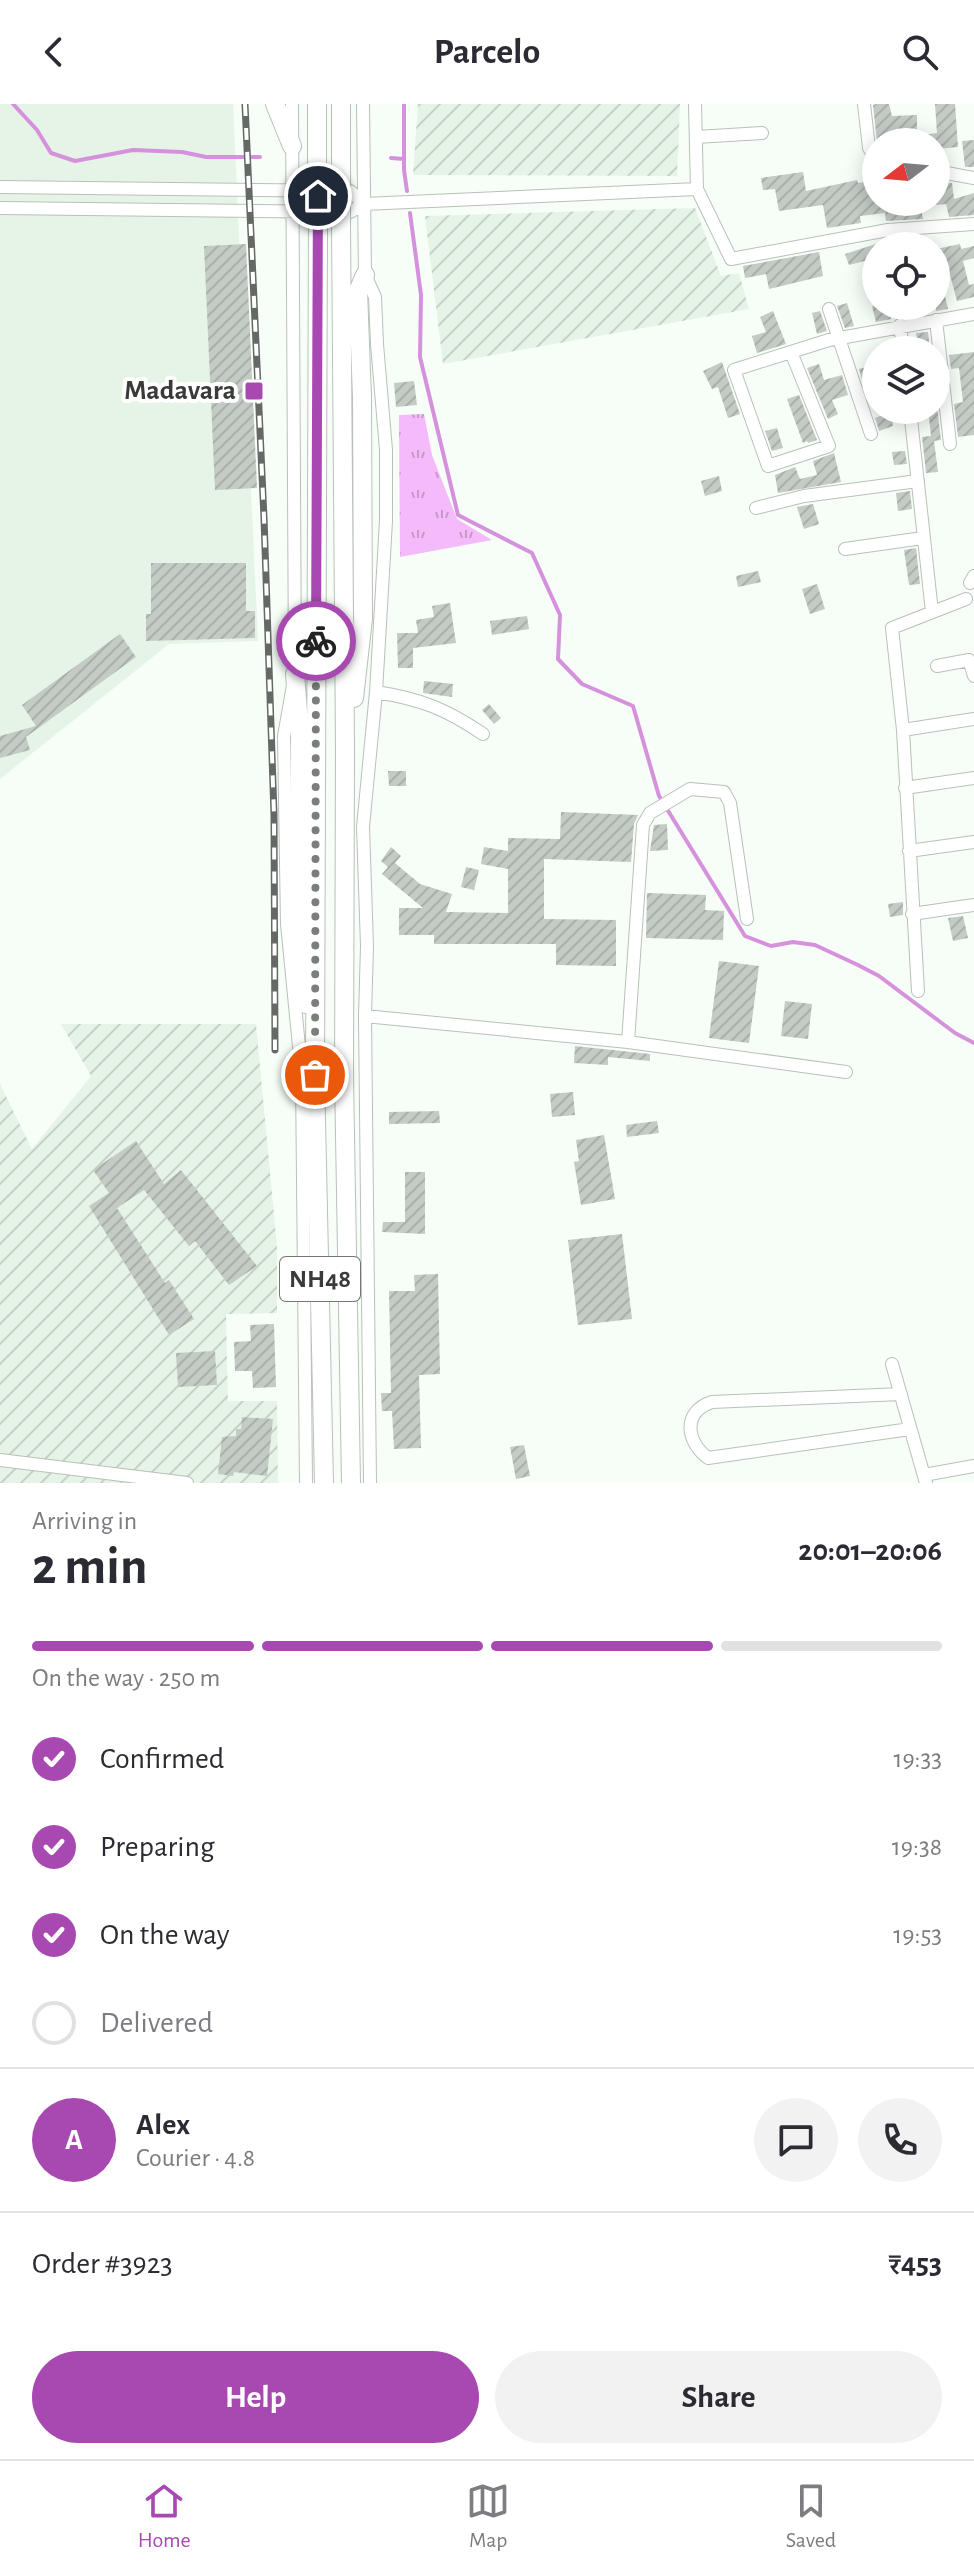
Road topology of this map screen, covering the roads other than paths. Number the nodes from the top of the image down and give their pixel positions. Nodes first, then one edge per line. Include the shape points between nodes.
1 (275, 104) edge
2 (292, 104) edge
3 (317, 104) edge
4 (341, 104) edge
5 (363, 104) edge
6 (695, 104) edge
7 (864, 104) edge
8 (867, 128) edge
9 (762, 133) dead end
10 (696, 137) junction
11 (292, 146) junction
12 (950, 174) edge
13 (974, 178) edge
14 (0, 187) edge
15 (294, 188) junction
16 (697, 189) junction
17 (364, 204) junction
18 (0, 208) edge
19 (294, 211) junction
20 (974, 224) edge
21 (365, 275) junction
22 (829, 309) dead end
23 (974, 314) edge
24 (950, 318) edge
25 (936, 320) joint
26 (900, 325) junction
27 (901, 336) edge
28 (838, 338) junction
29 (791, 352) junction
30 (912, 424) edge
31 (871, 434) dead end
32 (950, 444) dead end
33 (918, 481) junction
34 (756, 508) dead end
35 (923, 538) junction
36 (845, 549) dead end
37 (966, 599) dead end
38 (932, 612) junction
39 (971, 660) edge
40 (937, 666) dead end
41 (295, 674) junction
42 (974, 676) edge
43 (376, 692) junction
44 (974, 719) edge
45 (903, 730) junction
46 (483, 734) dead end
47 (345, 749) junction
48 (974, 778) edge
49 (905, 788) junction
50 (974, 842) edge
51 (909, 851) junction
52 (974, 905) edge
53 (912, 914) junction
54 (747, 919) dead end
55 (918, 991) dead end
56 (365, 1016) junction
57 (628, 1042) junction
58 (846, 1072) dead end
59 (315, 1075) junction
60 (892, 1364) dead end
61 (901, 1394) junction
62 (910, 1429) junction
63 (0, 1460) edge
64 (974, 1466) edge
65 (925, 1479) edge
66 (187, 1483) edge
67 (306, 1483) edge
68 (324, 1483) edge
69 (351, 1483) edge
70 (370, 1483) edge

1 - 11 highway
2 - 11 street
3 - 59 highway, NH48, bridge
4 - 47 highway, NH48, bridge
5 - 17 street
6 - 10 street
7 - 8 street
9 - 10 street
10 - 16 street
11 - 15 street
12 - 13 street
14 - 15 street
15 - 17 street via 350,191
15 - 19 street
16 - 17 street
16 - 20 street via 731,259 888,230
17 - 19 street via 350,212
17 - 21 street
18 - 19 street
19 - 41 street
21 - 43 street via 375,297 386,450
21 - 47 highway via 358,291 363,619
22 - 28 street
23 - 24 street
25 - 26 street
25 - 32 street
26 - 27 street
26 - 28 street
28 - 29 street
28 - 31 street
29 - 29 street via 829,446 768,466 734,370
30 - 33 street
33 - 34 street
33 - 35 street
35 - 36 street
35 - 38 street
37 - 38 street
38 - 45 street via 892,628
39 - 40 street
39 - 42 street
41 - 59 highway via 300,737 298,942
41 - 67 street via 284,736 287,924 302,1077
43 - 46 street via 450,711
43 - 56 street via 363,827
44 - 45 street
45 - 49 street
47 - 69 highway, NH48
48 - 49 street
49 - 51 street
50 - 51 street
51 - 53 street
52 - 53 street
53 - 55 street
54 - 57 street via 724,792 690,789 650,813 643,825
56 - 57 street
56 - 70 street
57 - 58 street
59 - 68 highway, NH48
60 - 61 street
61 - 62 street
61 - 62 street via 712,1402 693,1415 692,1438 708,1458
62 - 65 street
63 - 66 street
64 - 65 street

